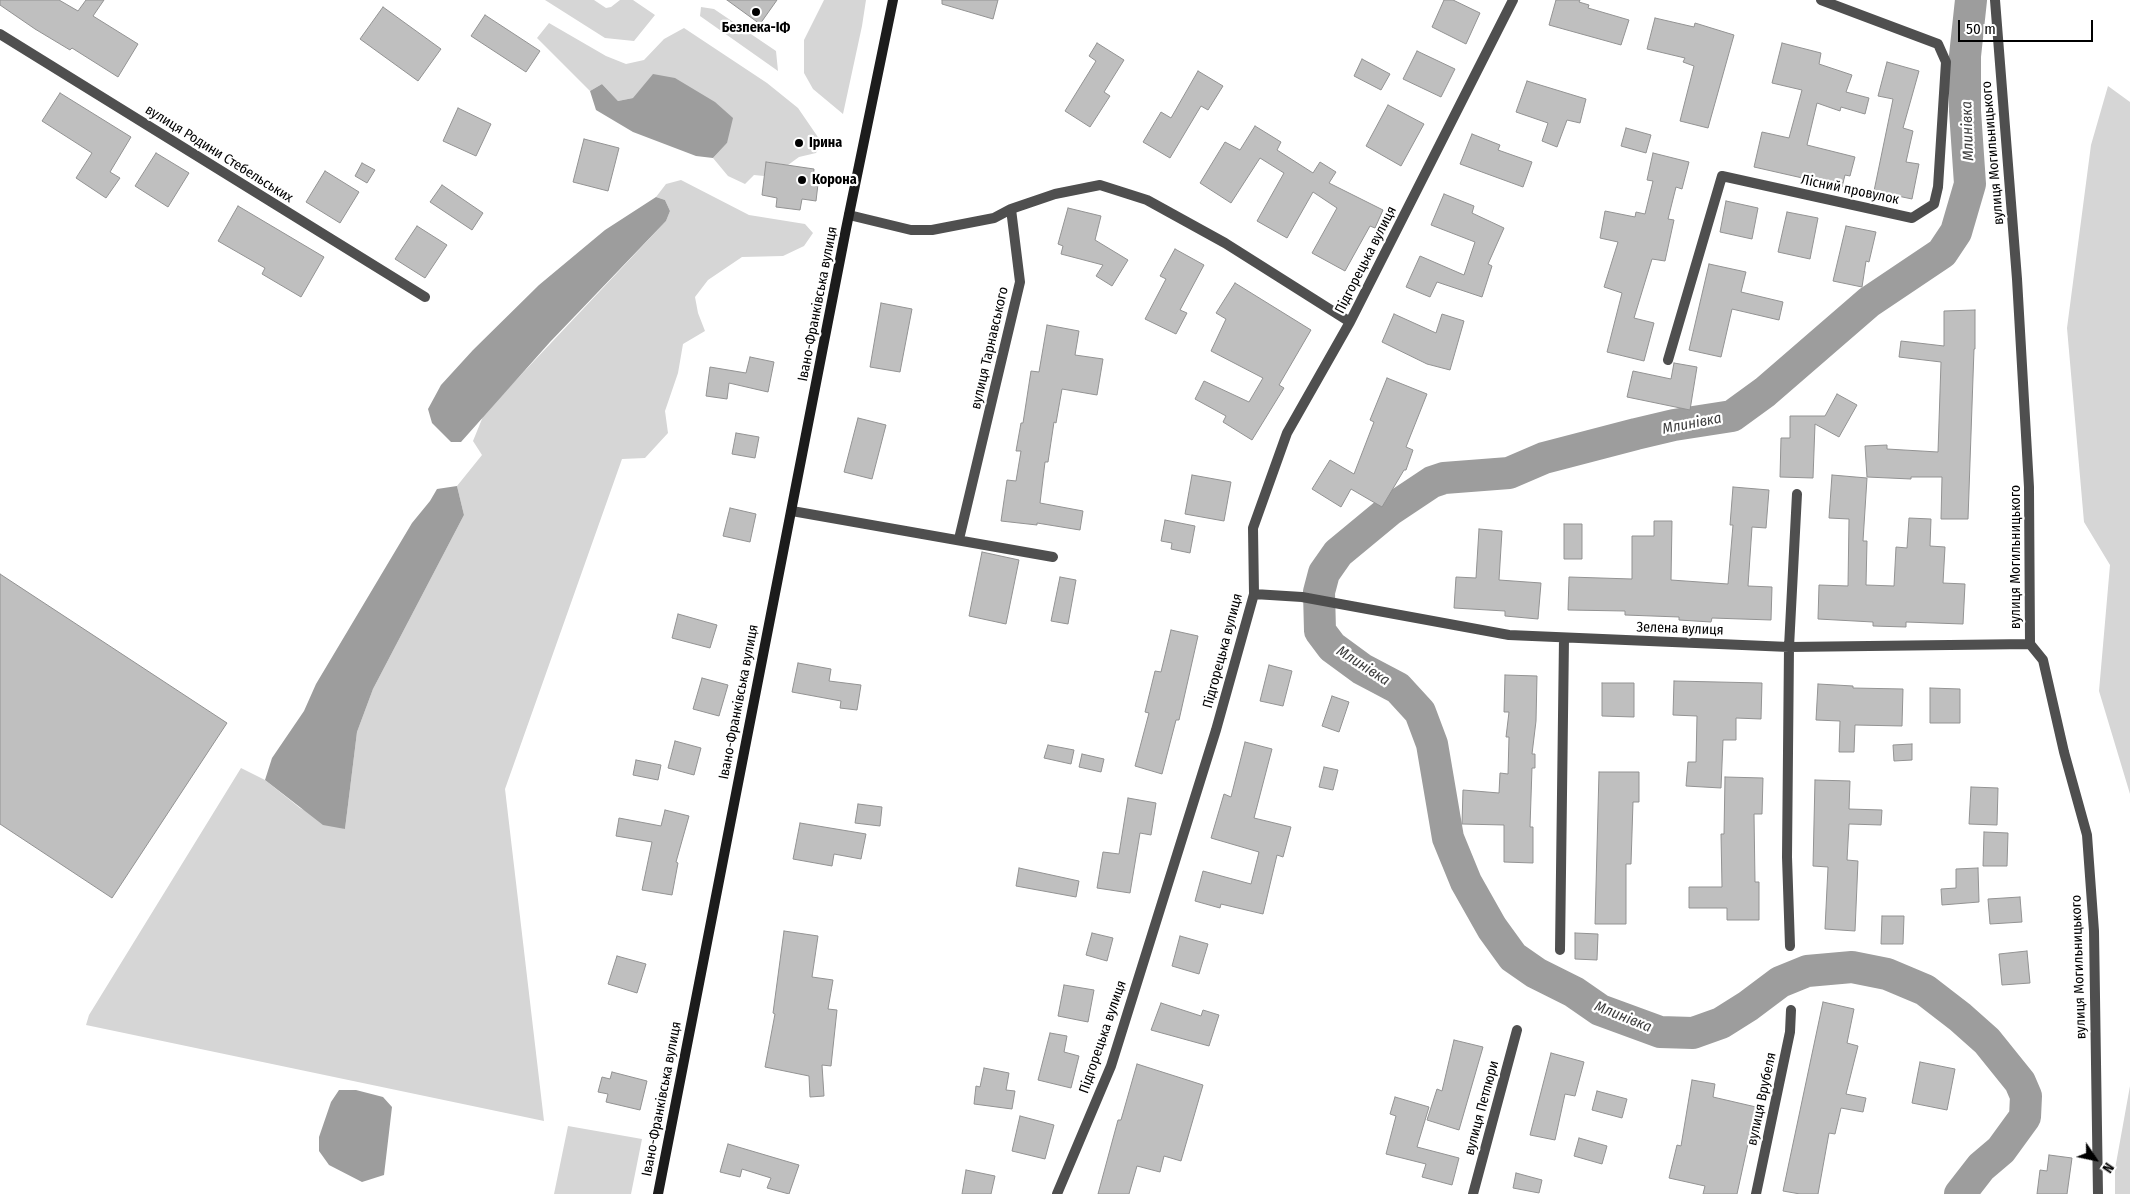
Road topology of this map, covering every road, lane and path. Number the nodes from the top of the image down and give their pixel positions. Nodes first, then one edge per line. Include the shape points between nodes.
1 (894, 0) edge
2 (1513, 0) edge
3 (1821, 0) edge
4 (1995, 0) edge
5 (0, 34) edge
6 (1011, 209) junction
7 (849, 215) junction
8 (425, 297) dead end
9 (1350, 322) junction
10 (1668, 360) dead end
11 (1797, 494) dead end
12 (792, 512) junction
13 (959, 539) junction
14 (1053, 557) dead end
15 (1254, 594) junction
16 (1564, 638) junction
17 (2030, 644) junction
18 (1789, 647) junction
19 (1790, 946) dead end
20 (1560, 950) dead end
21 (1791, 1010) dead end
22 (1517, 1030) dead end
23 (658, 1194) edge
24 (1057, 1194) edge
25 (1473, 1194) edge
26 (1756, 1194) edge
27 (2098, 1194) edge

1 - 7 main road, Івано-Франківська вулиця
2 - 9 street, Підгорецька вулиця
3 - 10 street, Лісний провулок via 1938,44 1946,62 1938,187 1934,204 1912,218 1722,176
4 - 17 street, вулиця Могильницького via 2029,477
5 - 8 street, вулиця Родини Стебельських
6 - 7 street via 994,218 932,230 911,230
6 - 9 street via 1055,194 1100,185 1146,200 1225,243
6 - 13 street, вулиця Тарнавського via 1020,282
7 - 12 main road, Івано-Франківська вулиця
9 - 15 street, Підгорецька вулиця via 1280,451 1253,528
11 - 18 street
12 - 13 street
12 - 23 main road, Івано-Франківська вулиця
13 - 14 street
15 - 16 street, Зелена вулиця via 1302,597 1509,635
15 - 24 street, Підгорецька вулиця via 1216,730 1111,1066
16 - 18 street, Зелена вулиця
16 - 20 street
17 - 18 street, Зелена вулиця
17 - 27 street, вулиця Могильницького via 2043,660 2086,835 2094,931
18 - 19 street via 1787,857
21 - 26 street, вулиця Врубеля via 1790,1032
22 - 25 street, вулиця Петлюри

